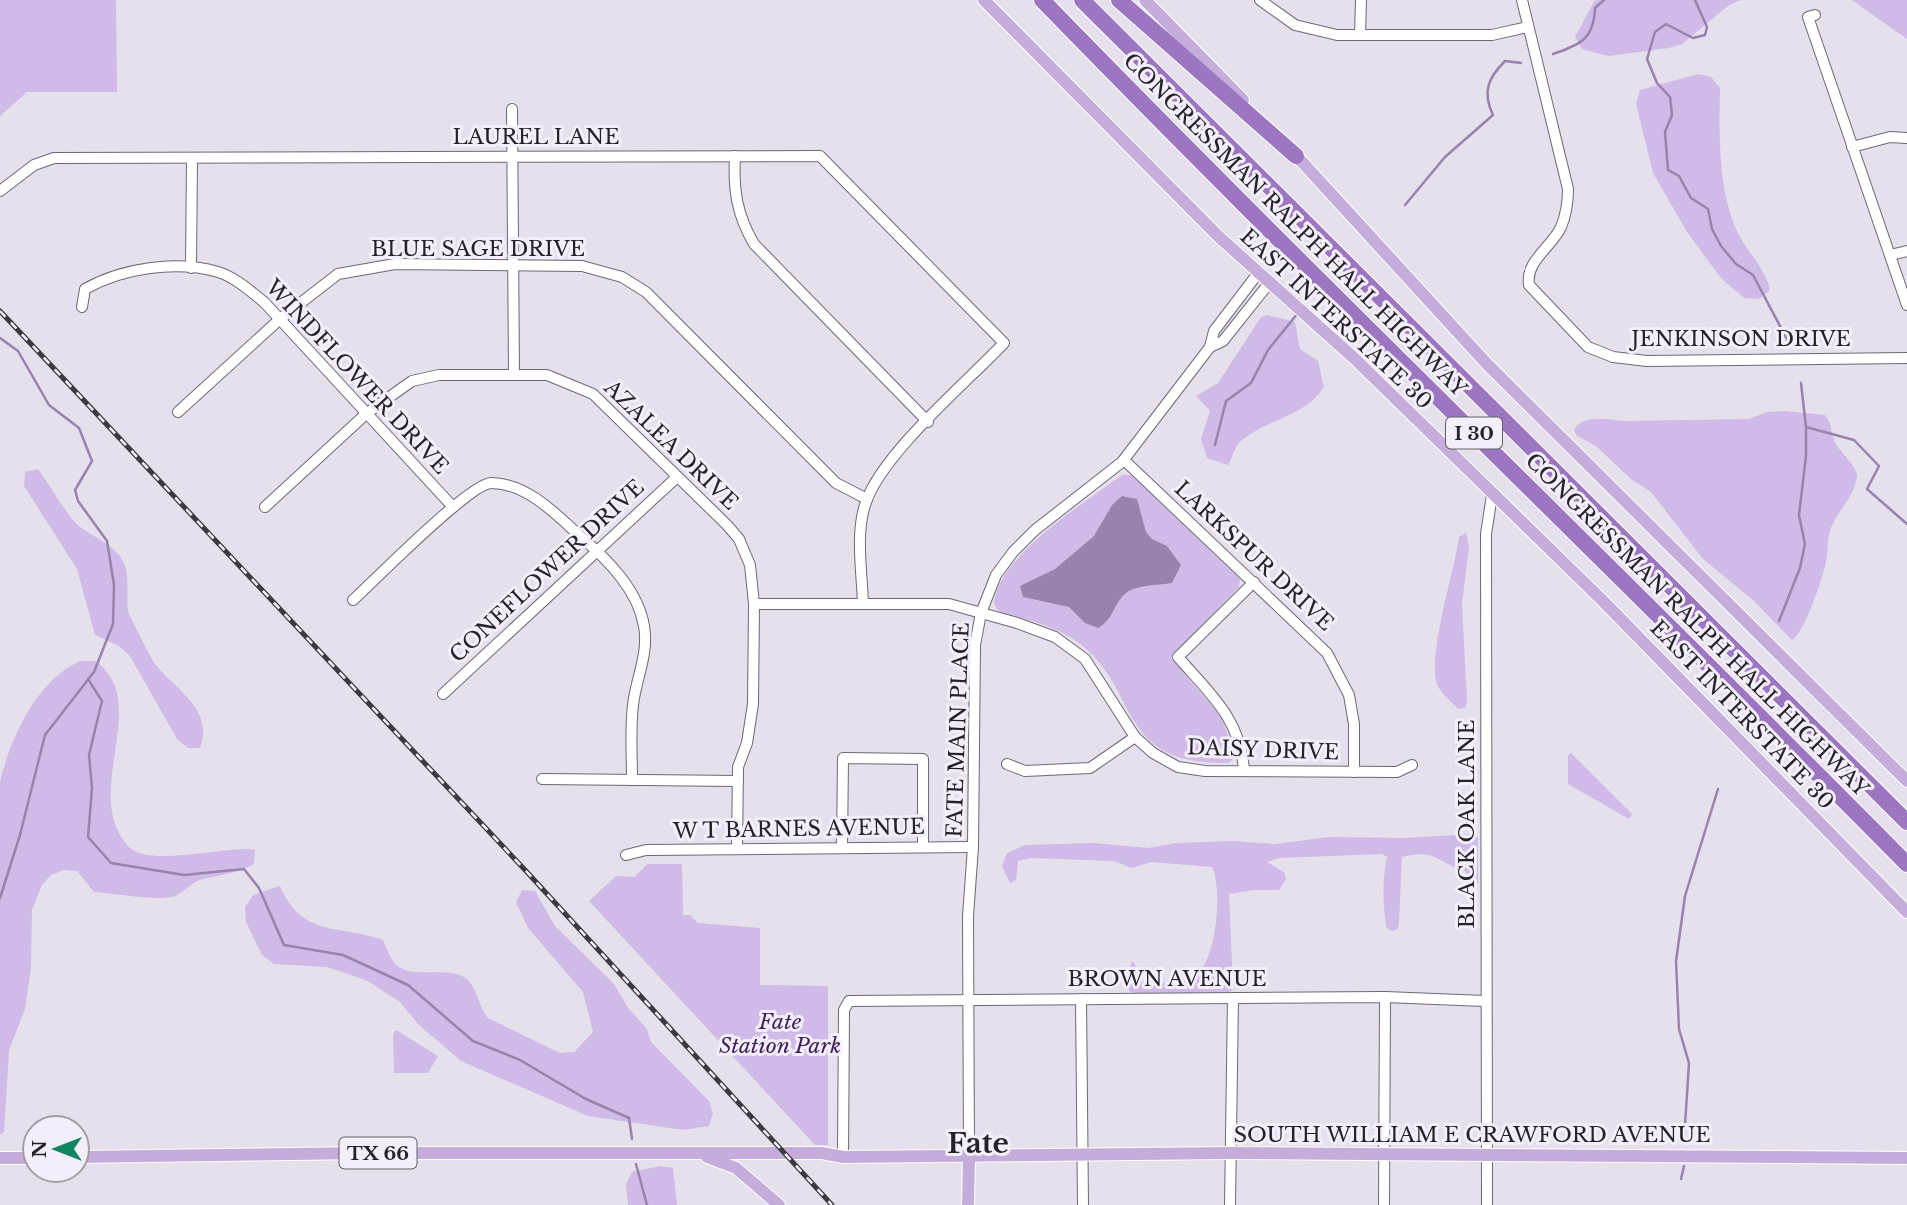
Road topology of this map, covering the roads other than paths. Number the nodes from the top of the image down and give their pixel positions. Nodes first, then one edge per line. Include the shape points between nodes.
1 (984, 0) edge
2 (1042, 0) edge
3 (1082, 0) edge
4 (1119, 0) edge
5 (1145, 0) edge
6 (1261, 0) edge
7 (1362, 0) edge
8 (1522, 0) edge
9 (1815, 15) dead end
10 (1528, 27) junction
11 (1360, 35) junction
12 (512, 109) dead end
13 (1907, 138) edge
14 (1852, 147) junction
15 (735, 156) junction
16 (1296, 156) junction
17 (512, 157) junction
18 (192, 158) junction
19 (0, 191) edge
20 (1907, 251) edge
21 (1890, 256) junction
22 (513, 266) junction
23 (191, 268) junction
24 (1259, 272) junction
25 (1270, 282) junction
26 (1907, 305) edge
27 (82, 307) dead end
28 (279, 319) junction
29 (1210, 347) junction
30 (1907, 358) edge
31 (514, 374) junction
32 (178, 412) dead end
33 (367, 414) junction
34 (928, 422) junction
35 (1124, 460) junction
36 (677, 477) junction
37 (1492, 495) junction
38 (867, 499) junction
39 (265, 507) dead end
40 (453, 507) junction
41 (597, 551) junction
42 (1254, 582) junction
43 (354, 600) dead end
44 (754, 604) junction
45 (863, 604) junction
46 (981, 613) junction
47 (443, 694) dead end
48 (1136, 737) junction
49 (1007, 764) dead end
50 (1412, 765) dead end
51 (1244, 771) junction
52 (1353, 772) junction
53 (1903, 777) edge
54 (542, 779) dead end
55 (632, 780) junction
56 (738, 781) junction
57 (1907, 822) edge
58 (923, 847) junction
59 (973, 847) junction
60 (842, 848) junction
61 (737, 849) junction
62 (626, 855) dead end
63 (1907, 864) edge
64 (1907, 912) edge
65 (1233, 998) junction
66 (1385, 998) junction
67 (969, 999) junction
68 (1081, 999) junction
69 (1485, 1001) junction
70 (679, 1152) junction
71 (1082, 1153) junction
72 (1230, 1153) junction
73 (1486, 1153) junction
74 (1384, 1154) junction
75 (969, 1156) junction
76 (91, 1157) edge
77 (843, 1157) junction
78 (0, 1158) edge
79 (21, 1158) edge
80 (1907, 1158) edge
81 (779, 1205) edge
82 (968, 1205) edge
83 (1083, 1205) edge
84 (1230, 1205) edge
85 (1384, 1205) edge
86 (1487, 1205) edge

1 - 24 main road, EAST INTERSTATE 30
2 - 63 highway, CONGRESSMAN RALPH HALL HIGHWAY / I 30
3 - 57 highway, CONGRESSMAN RALPH HALL HIGHWAY / I 30
4 - 16 highway
5 - 16 main road
6 - 11 street via 1304,29
7 - 11 street
8 - 10 street, JENKINSON DRIVE
9 - 14 street via 1808,17
10 - 11 street via 1492,35
10 - 30 street, JENKINSON DRIVE via 1568,188 1560,229 1528,277 1532,291 1588,347 1613,357 1647,361
12 - 17 street
13 - 14 street via 1890,137
14 - 21 street
15 - 17 street, LAUREL LANE
15 - 34 street via 735,199 754,244
15 - 34 street, LAUREL LANE via 820,156 1004,343
16 - 53 main road via 1487,364
17 - 18 street, LAUREL LANE
17 - 22 street
18 - 19 street, LAUREL LANE via 54,158 34,165
18 - 23 street
20 - 21 street
21 - 26 street
22 - 28 street, BLUE SAGE DRIVE via 395,264 361,268 338,274
22 - 31 street
22 - 38 street, BLUE SAGE DRIVE via 600,269 646,292 836,483
23 - 27 street, WINDFLOWER DRIVE via 107,276 85,289
23 - 28 street, WINDFLOWER DRIVE via 218,272 241,284
24 - 25 main road, EAST INTERSTATE 30
24 - 29 street, FATE MAIN PLACE via 1214,331
25 - 29 street, FATE MAIN PLACE via 1223,341
25 - 37 main road, EAST INTERSTATE 30
28 - 32 street, BLUE SAGE DRIVE
28 - 33 street, WINDFLOWER DRIVE
29 - 35 street, FATE MAIN PLACE
31 - 33 street, AZALEA DRIVE via 439,375 412,381
31 - 36 street, AZALEA DRIVE via 547,374 593,394
33 - 39 street, AZALEA DRIVE
33 - 40 street, WINDFLOWER DRIVE
34 - 38 street via 879,472
35 - 42 street, LARKSPUR DRIVE
35 - 46 street, FATE MAIN PLACE via 1013,552 996,575
36 - 41 street, CONEFLOWER DRIVE
36 - 44 street, AZALEA DRIVE via 739,539 750,565
37 - 64 main road, EAST INTERSTATE 30 via 1640,638
37 - 69 street, BLACK OAK LANE via 1486,534
38 - 45 street via 861,531
40 - 41 street via 482,486 508,487 548,507
40 - 43 street
41 - 47 street, CONEFLOWER DRIVE
41 - 55 street via 640,607 645,629 645,653 633,702
42 - 51 street via 1178,657 1227,713 1243,748
42 - 52 street, LARKSPUR DRIVE via 1313,638 1339,672 1349,695
44 - 45 street, DAISY DRIVE
44 - 56 street, AZALEA DRIVE via 753,704
45 - 46 street, DAISY DRIVE via 948,604
46 - 48 street, DAISY DRIVE via 1055,637 1085,659
46 - 59 street, FATE MAIN PLACE via 975,645
48 - 49 street via 1090,768 1025,771
48 - 51 street, DAISY DRIVE via 1178,767
50 - 52 street, DAISY DRIVE via 1396,772
51 - 52 street, DAISY DRIVE
54 - 55 street
55 - 56 street
56 - 61 street, AZALEA DRIVE
58 - 59 street, W T BARNES AVENUE
58 - 60 street, W T BARNES AVENUE
58 - 60 street via 923,759 843,758
59 - 67 street, FATE MAIN PLACE
60 - 61 street, W T BARNES AVENUE
61 - 62 street, W T BARNES AVENUE via 646,850
65 - 66 street, BROWN AVENUE
65 - 68 street, BROWN AVENUE
65 - 72 street
66 - 69 street, BROWN AVENUE
66 - 74 street
67 - 68 street, BROWN AVENUE
67 - 75 street, FATE MAIN PLACE
67 - 77 street, BROWN AVENUE via 849,1001 844,1010
68 - 71 street
69 - 73 street, BLACK OAK LANE
70 - 76 main road, TX 66
70 - 77 main road, SOUTH WILLIAM E CRAWFORD AVENUE
70 - 81 main road, TX 66 via 724,1162
71 - 72 main road, SOUTH WILLIAM E CRAWFORD AVENUE
71 - 75 main road, SOUTH WILLIAM E CRAWFORD AVENUE
71 - 83 street
72 - 74 main road, SOUTH WILLIAM E CRAWFORD AVENUE
72 - 84 street
73 - 74 main road, SOUTH WILLIAM E CRAWFORD AVENUE
73 - 80 main road, SOUTH WILLIAM E CRAWFORD AVENUE
73 - 86 street, BLACK OAK LANE
74 - 85 street
75 - 77 main road, SOUTH WILLIAM E CRAWFORD AVENUE
75 - 82 main road, FATE MAIN PLACE
78 - 79 main road

